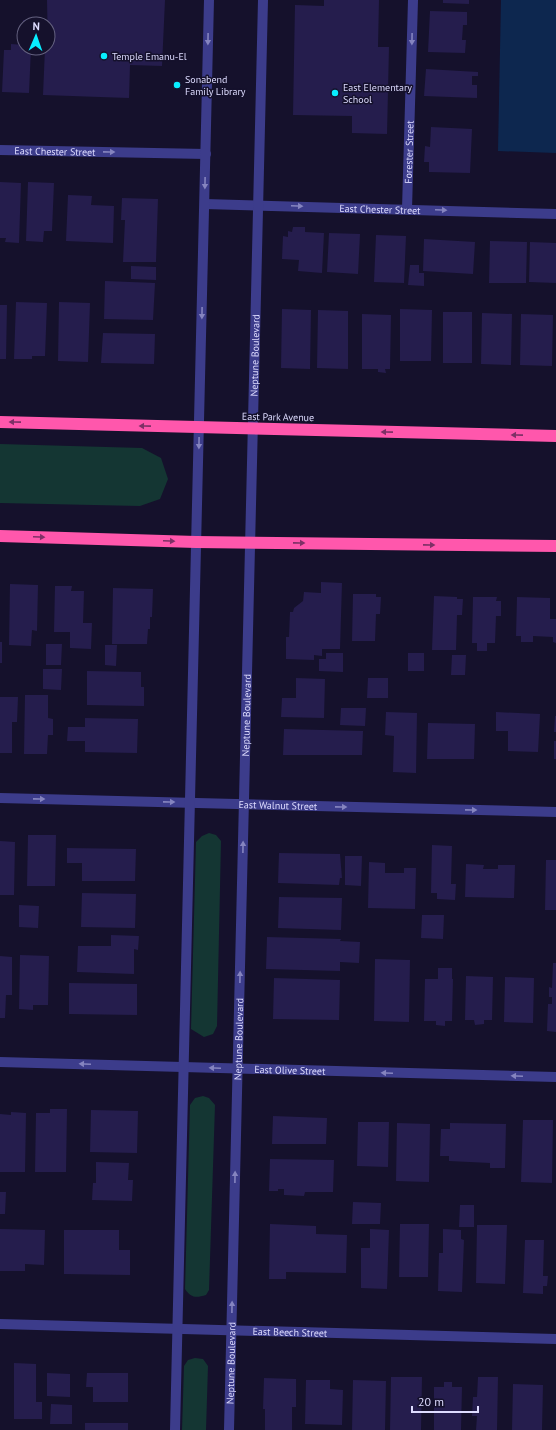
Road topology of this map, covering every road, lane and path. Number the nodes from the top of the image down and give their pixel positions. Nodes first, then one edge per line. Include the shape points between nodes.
1 (209, 0) edge
2 (263, 0) edge
3 (413, 0) edge
4 (0, 150) edge
5 (206, 154) junction
6 (204, 204) junction
7 (258, 205) junction
8 (407, 209) junction
9 (556, 214) edge
10 (0, 422) edge
11 (199, 427) junction
12 (253, 428) junction
13 (556, 436) edge
14 (0, 536) edge
15 (196, 542) junction
16 (250, 542) junction
17 (556, 546) edge
18 (0, 798) edge
19 (190, 803) junction
20 (244, 804) junction
21 (556, 812) edge
22 (0, 1062) edge
23 (184, 1067) junction
24 (238, 1069) junction
25 (556, 1077) edge
26 (0, 1324) edge
27 (178, 1329) junction
28 (231, 1330) junction
29 (556, 1339) edge
30 (175, 1430) edge
31 (229, 1430) edge

1 -> 5 street
2 - 7 street, Neptune Boulevard
3 -> 8 street, Forester Street
4 -> 5 street, East Chester Street
5 -> 6 street
6 - 7 street, East Chester Street
6 -> 11 street
7 -> 8 street, East Chester Street
7 - 12 street, Neptune Boulevard
8 -> 9 street, East Chester Street
11 -> 10 highway, East Park Avenue
11 - 12 highway, East Park Avenue
11 -> 15 street
13 -> 12 highway, East Park Avenue
12 - 16 street, Neptune Boulevard
14 -> 15 highway
15 - 16 highway
15 - 19 street
16 -> 17 highway
16 - 20 street, Neptune Boulevard
18 -> 19 street, East Walnut Street
19 - 20 street, East Walnut Street
19 - 23 street
20 -> 21 street, East Walnut Street
24 -> 20 street, Neptune Boulevard
23 -> 22 street, East Olive Street
24 -> 23 street, East Olive Street
23 - 27 street
25 -> 24 street, East Olive Street
28 -> 24 street, Neptune Boulevard
26 - 27 street, East Beech Street
27 - 28 street, East Beech Street
27 - 30 street
28 - 29 street, East Beech Street
28 - 31 street, Neptune Boulevard

